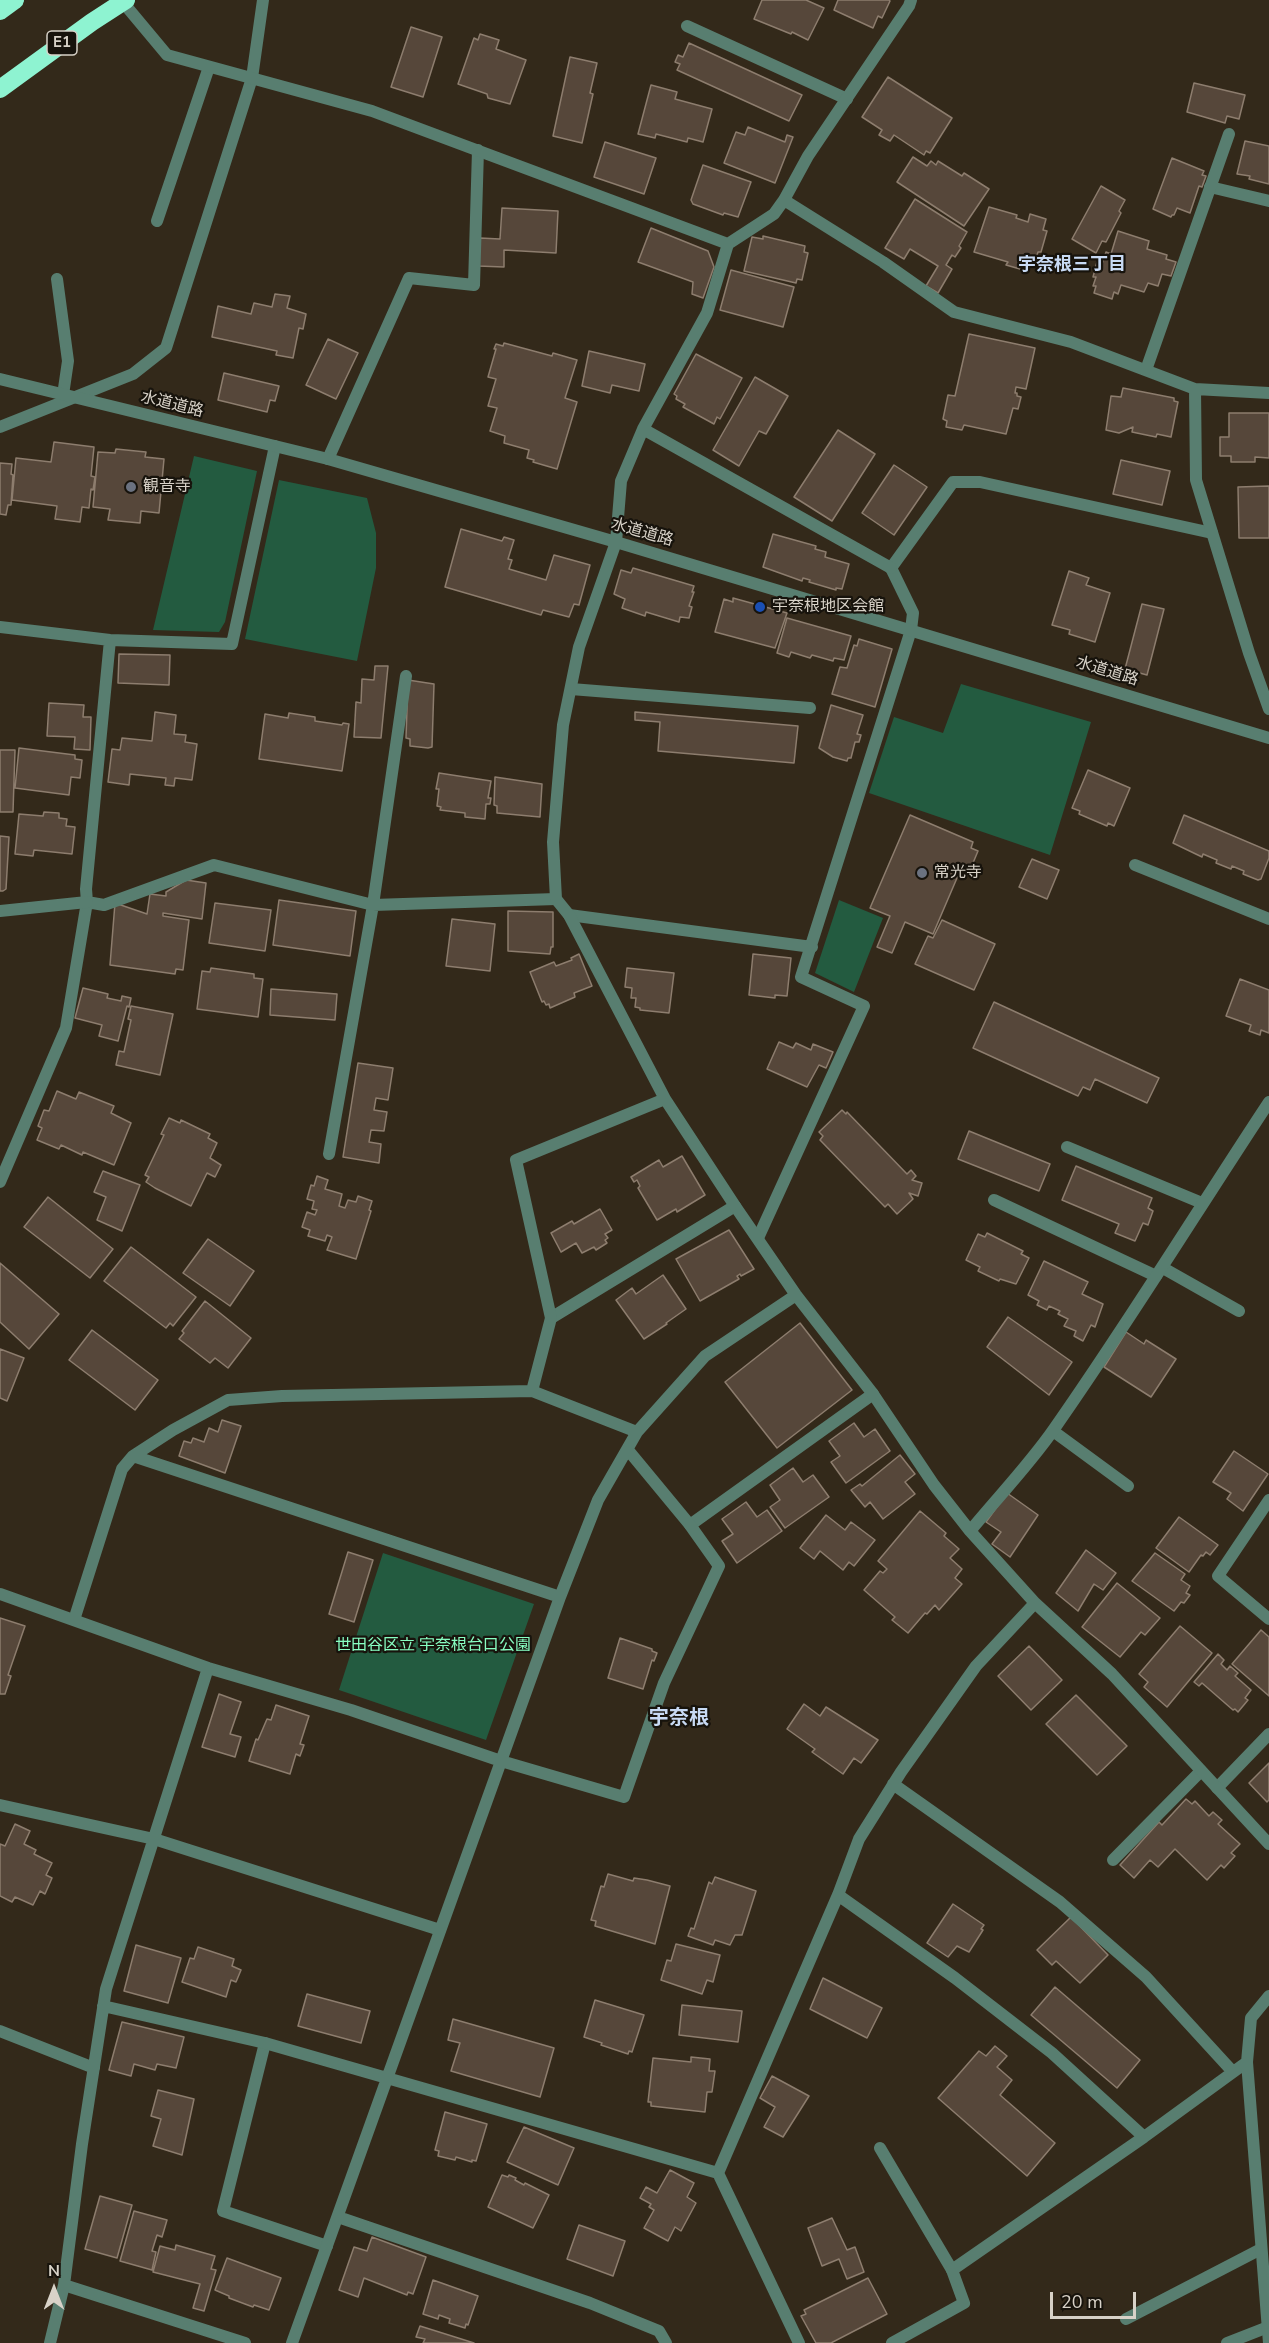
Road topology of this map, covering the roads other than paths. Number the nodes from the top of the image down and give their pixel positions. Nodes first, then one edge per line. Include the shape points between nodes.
1 (15, 0) edge
2 (124, 0) edge
3 (262, 0) edge
4 (911, 0) edge
5 (0, 11) edge
6 (687, 26) dead end
7 (210, 67) junction
8 (252, 78) junction
9 (0, 89) edge
10 (847, 99) junction
11 (1229, 134) dead end
12 (478, 150) junction
13 (1210, 187) junction
14 (784, 200) junction
15 (1269, 201) edge
16 (157, 221) dead end
17 (728, 244) junction
18 (57, 279) dead end
19 (1146, 370) junction
20 (0, 379) edge
21 (1195, 389) junction
22 (1269, 393) edge
23 (68, 396) junction
24 (0, 427) edge
25 (643, 429) junction
26 (275, 447) junction
27 (328, 459) junction
28 (1212, 533) junction
29 (615, 542) junction
30 (891, 568) junction
31 (0, 627) edge
32 (911, 630) junction
33 (110, 640) junction
34 (406, 676) dead end
35 (571, 689) junction
36 (810, 708) dead end
37 (1269, 709) edge
38 (1269, 738) edge
39 (1135, 865) dead end
40 (556, 900) junction
41 (87, 902) junction
42 (373, 905) junction
43 (0, 911) edge
44 (569, 915) junction
45 (1269, 919) edge
46 (812, 947) junction
47 (665, 1099) junction
48 (1269, 1102) edge
49 (1067, 1147) dead end
50 (329, 1154) dead end
51 (0, 1182) edge
52 (994, 1200) dead end
53 (1202, 1203) junction
54 (735, 1206) junction
55 (758, 1238) junction
56 (1159, 1272) junction
57 (796, 1295) junction
58 (1239, 1311) dead end
59 (551, 1318) junction
60 (531, 1391) junction
61 (873, 1394) junction
62 (1053, 1431) junction
63 (636, 1432) junction
64 (628, 1450) junction
65 (133, 1456) junction
66 (1128, 1486) dead end
67 (1269, 1500) edge
68 (690, 1525) junction
69 (970, 1531) junction
70 (0, 1594) edge
71 (560, 1597) junction
72 (1035, 1604) junction
73 (1269, 1619) edge
74 (74, 1620) junction
75 (208, 1668) junction
76 (1269, 1734) edge
77 (501, 1761) junction
78 (1201, 1771) junction
79 (893, 1784) junction
80 (1217, 1788) junction
81 (0, 1804) edge
82 (154, 1839) junction
83 (1269, 1845) edge
84 (1113, 1860) dead end
85 (838, 1895) junction
86 (440, 1930) junction
87 (1269, 1996) edge
88 (103, 2006) junction
89 (0, 2031) edge
90 (266, 2043) junction
91 (1248, 2062) junction
92 (94, 2068) junction
93 (1233, 2072) junction
94 (389, 2078) junction
95 (1144, 2137) junction
96 (880, 2148) dead end
97 (718, 2173) junction
98 (338, 2217) junction
99 (327, 2246) junction
100 (1261, 2249) junction
101 (952, 2270) junction
102 (64, 2285) junction
103 (1126, 2319) dead end
104 (1268, 2326) edge
105 (50, 2343) edge
106 (245, 2343) edge
107 (292, 2343) edge
108 (666, 2343) edge
109 (799, 2343) edge
110 (892, 2343) edge
111 (1227, 2343) edge
112 (1269, 2343) edge

1 - 5 highway
2 - 7 street via 167,55
2 - 9 highway, E1, bridge
3 - 8 street
4 - 10 street
6 - 10 street
7 - 8 street
7 - 16 street
8 - 12 street via 372,111
8 - 23 street via 166,348 133,374
10 - 14 street
11 - 13 street
12 - 17 street
12 - 27 street via 474,285 409,278
13 - 15 street
13 - 19 street
14 - 17 street via 774,214
14 - 19 street via 954,312 1071,342
17 - 25 street via 707,313
18 - 23 street via 68,361
19 - 21 street
20 - 23 street, 水道道路
21 - 22 street
21 - 28 street via 1196,480
23 - 24 street
23 - 26 street, 水道道路
25 - 29 street via 621,481
25 - 30 street
26 - 27 street, 水道道路
26 - 33 street via 232,644
27 - 29 street, 水道道路
28 - 30 street via 980,482 953,482
28 - 37 street
29 - 32 street, 水道道路
29 - 35 street via 579,646
30 - 32 street via 913,613
31 - 33 street
32 - 38 street, 水道道路
32 - 46 street
33 - 41 street
34 - 42 street
35 - 36 street
35 - 40 street via 563,725 553,842
39 - 45 street
40 - 42 street
40 - 44 street
41 - 42 street via 105,905 214,865
41 - 43 street
41 - 51 street via 66,1028
42 - 50 street
44 - 46 street
44 - 47 street
46 - 55 street via 801,977 864,1006
47 - 54 street
47 - 59 street via 516,1160
48 - 53 street
49 - 53 street
52 - 56 street
53 - 56 street
54 - 55 street
54 - 59 street
55 - 57 street
56 - 58 street
56 - 62 street
57 - 61 street
57 - 63 street via 705,1356
59 - 60 street
60 - 63 street
60 - 65 street via 228,1400
61 - 68 street
61 - 69 street
62 - 66 street
62 - 69 street
63 - 64 street
64 - 68 street
64 - 71 street via 598,1500
65 - 71 street
65 - 74 street via 122,1469
67 - 73 street via 1218,1576
68 - 77 street via 719,1566 664,1683 624,1797
69 - 72 street
70 - 74 street
71 - 77 street
72 - 78 street via 1112,1674
72 - 79 street via 976,1666
74 - 75 street
75 - 77 street via 351,1710
75 - 82 street
76 - 80 street
77 - 86 street
78 - 80 street
78 - 84 street
79 - 85 street via 859,1839
79 - 93 street via 1060,1902 1146,1977
80 - 83 street
81 - 82 street
82 - 86 street
82 - 88 street
85 - 95 street via 1052,2053
85 - 97 street
86 - 94 street
87 - 91 street via 1251,2018
88 - 90 street
88 - 92 street
89 - 92 street
90 - 94 street
90 - 99 street via 223,2211
91 - 93 street
91 - 100 street
92 - 102 street
93 - 95 street
94 - 97 street
94 - 98 street
95 - 101 street
96 - 101 street
97 - 109 street
98 - 99 street
98 - 108 street via 590,2303 659,2331
99 - 107 street
100 - 103 street
100 - 104 street
101 - 110 street via 964,2303
102 - 105 street
102 - 106 street
104 - 111 street
104 - 112 street

